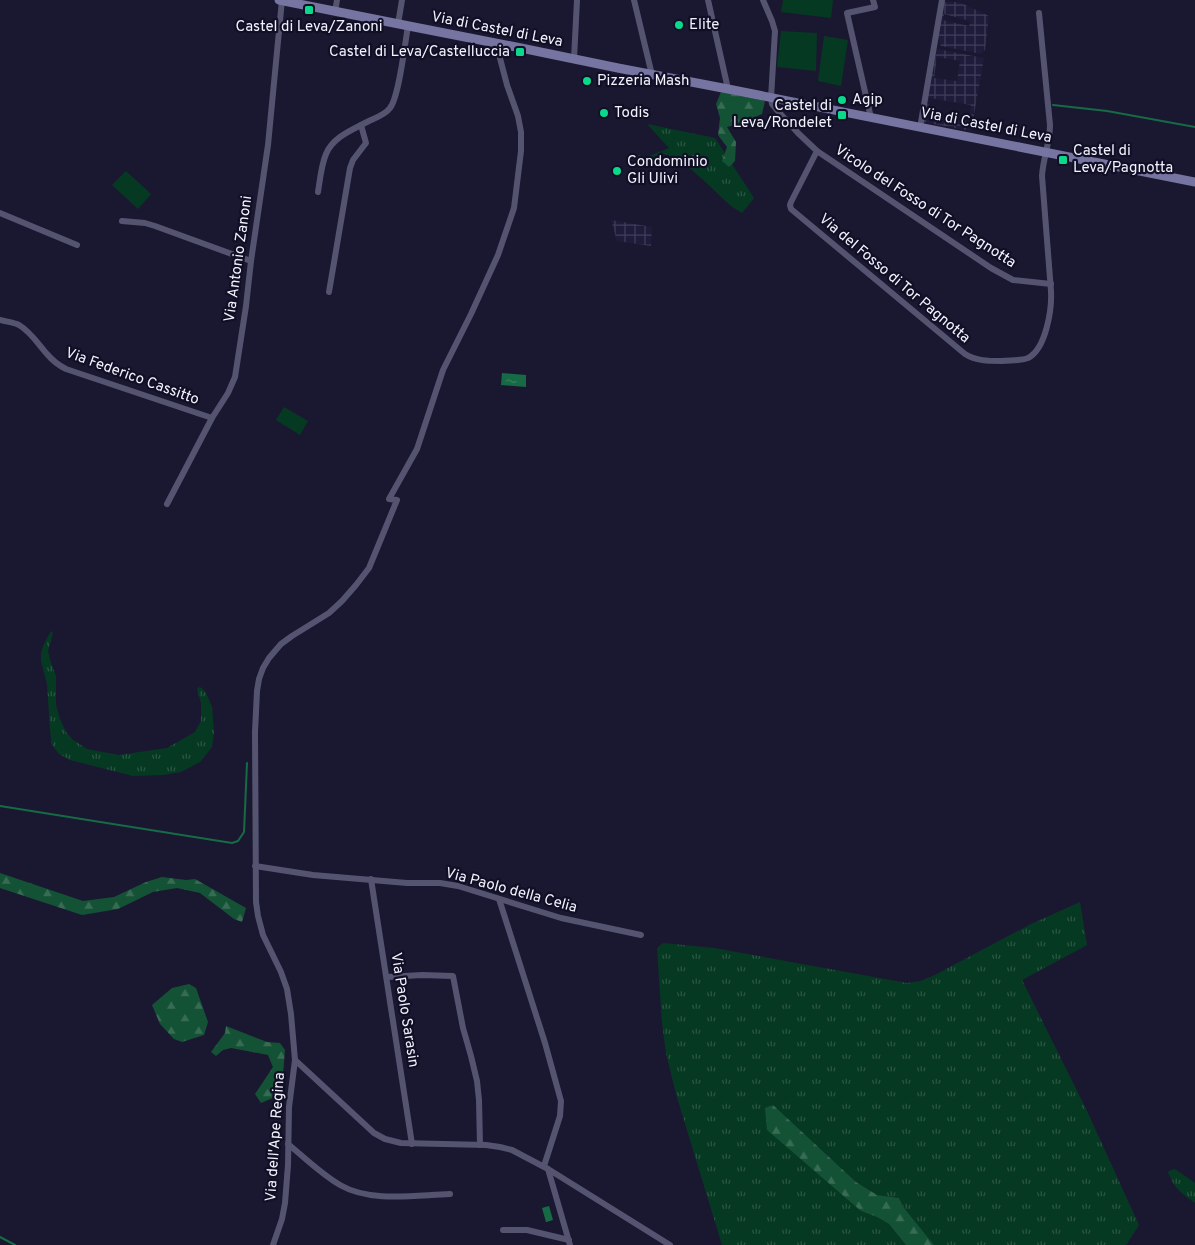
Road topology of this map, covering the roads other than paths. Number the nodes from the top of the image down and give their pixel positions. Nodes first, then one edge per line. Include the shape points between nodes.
1 (281, 0) edge
2 (337, 0) edge
3 (402, 0) edge
4 (577, 0) edge
5 (634, 0) edge
6 (708, 0) edge
7 (763, 0) edge
8 (873, 0) edge
9 (942, 0) edge
10 (335, 12) junction
11 (1039, 13) dead end
12 (398, 24) junction
13 (408, 26) junction
14 (496, 43) junction
15 (574, 59) junction
16 (652, 75) junction
17 (728, 89) junction
18 (772, 98) junction
19 (871, 118) junction
20 (361, 125) junction
21 (920, 128) junction
22 (817, 151) junction
23 (1045, 152) junction
24 (1195, 182) edge
25 (318, 192) dead end
26 (0, 213) edge
27 (122, 220) dead end
28 (77, 245) dead end
29 (251, 261) junction
30 (1051, 284) junction
31 (329, 292) dead end
32 (0, 320) edge
33 (212, 418) junction
34 (167, 504) dead end
35 (255, 866) junction
36 (371, 880) junction
37 (499, 899) junction
38 (640, 935) dead end
39 (386, 977) junction
40 (295, 1060) junction
41 (288, 1144) junction
42 (412, 1144) junction
43 (480, 1145) junction
44 (546, 1167) junction
45 (450, 1194) dead end
46 (503, 1230) dead end
47 (570, 1243) edge
48 (273, 1245) edge
49 (670, 1245) edge

1 - 10 street, Via di Castel di Leva
1 - 29 street, Via Antonio Zanoni via 268,146
2 - 10 street
3 - 12 street
4 - 15 street
5 - 16 street
6 - 17 street
7 - 18 street via 774,29
8 - 19 street via 875,7 847,12
9 - 21 street
10 - 12 street, Via di Castel di Leva
11 - 23 street, Via del Fosso di Tor Pagnotta via 1050,125
12 - 13 street, Via di Castel di Leva
13 - 14 street, Via di Castel di Leva
13 - 20 street via 393,104 386,112
14 - 15 street, Via di Castel di Leva
14 - 35 street, Via dell'Ape Regina via 521,132 515,204 498,255 443,370 417,449 390,499 396,500 369,568 342,601 281,644 263,668 257,691 255,732
15 - 16 street, Via di Castel di Leva
16 - 17 street, Via di Castel di Leva
17 - 18 street, Via di Castel di Leva
18 - 19 street, Via di Castel di Leva
18 - 22 street via 776,109
19 - 21 street, Via di Castel di Leva
20 - 25 street via 337,139 328,151
20 - 31 street via 366,143 350,168
21 - 23 street, Via di Castel di Leva
22 - 30 street, Vicolo del Fosso di Tor Pagnotta via 1005,276 1019,281
22 - 30 street, Via del Fosso di Tor Pagnotta via 791,202 792,210 971,358 1020,360 1033,355 1042,342 1048,320
23 - 24 street, Via di Castel di Leva
23 - 30 street, Via del Fosso di Tor Pagnotta via 1042,179
26 - 28 street
27 - 29 street via 155,226
29 - 33 street, Via Antonio Zanoni via 235,376
32 - 33 street, Via Federico Cassitto via 24,328 57,364 66,369
33 - 34 street, Via Antonio Zanoni
35 - 36 street, Via Paolo della Celia
35 - 40 street, Via dell'Ape Regina via 258,916 288,989
36 - 37 street, Via Paolo della Celia via 446,884
36 - 39 street, Via Paolo Sarasin
37 - 38 street, Via Paolo della Celia via 561,918
37 - 44 street via 561,1101
39 - 42 street, Via Paolo Sarasin
39 - 43 street via 454,976 477,1081
40 - 41 street, Via dell'Ape Regina
40 - 42 street via 376,1135 393,1142
41 - 45 street via 338,1184 358,1192 387,1196
41 - 48 street, Via dell'Ape Regina via 285,1203
42 - 43 street
43 - 44 street via 508,1149
44 - 47 street
44 - 49 street
46 - 47 street via 527,1230

